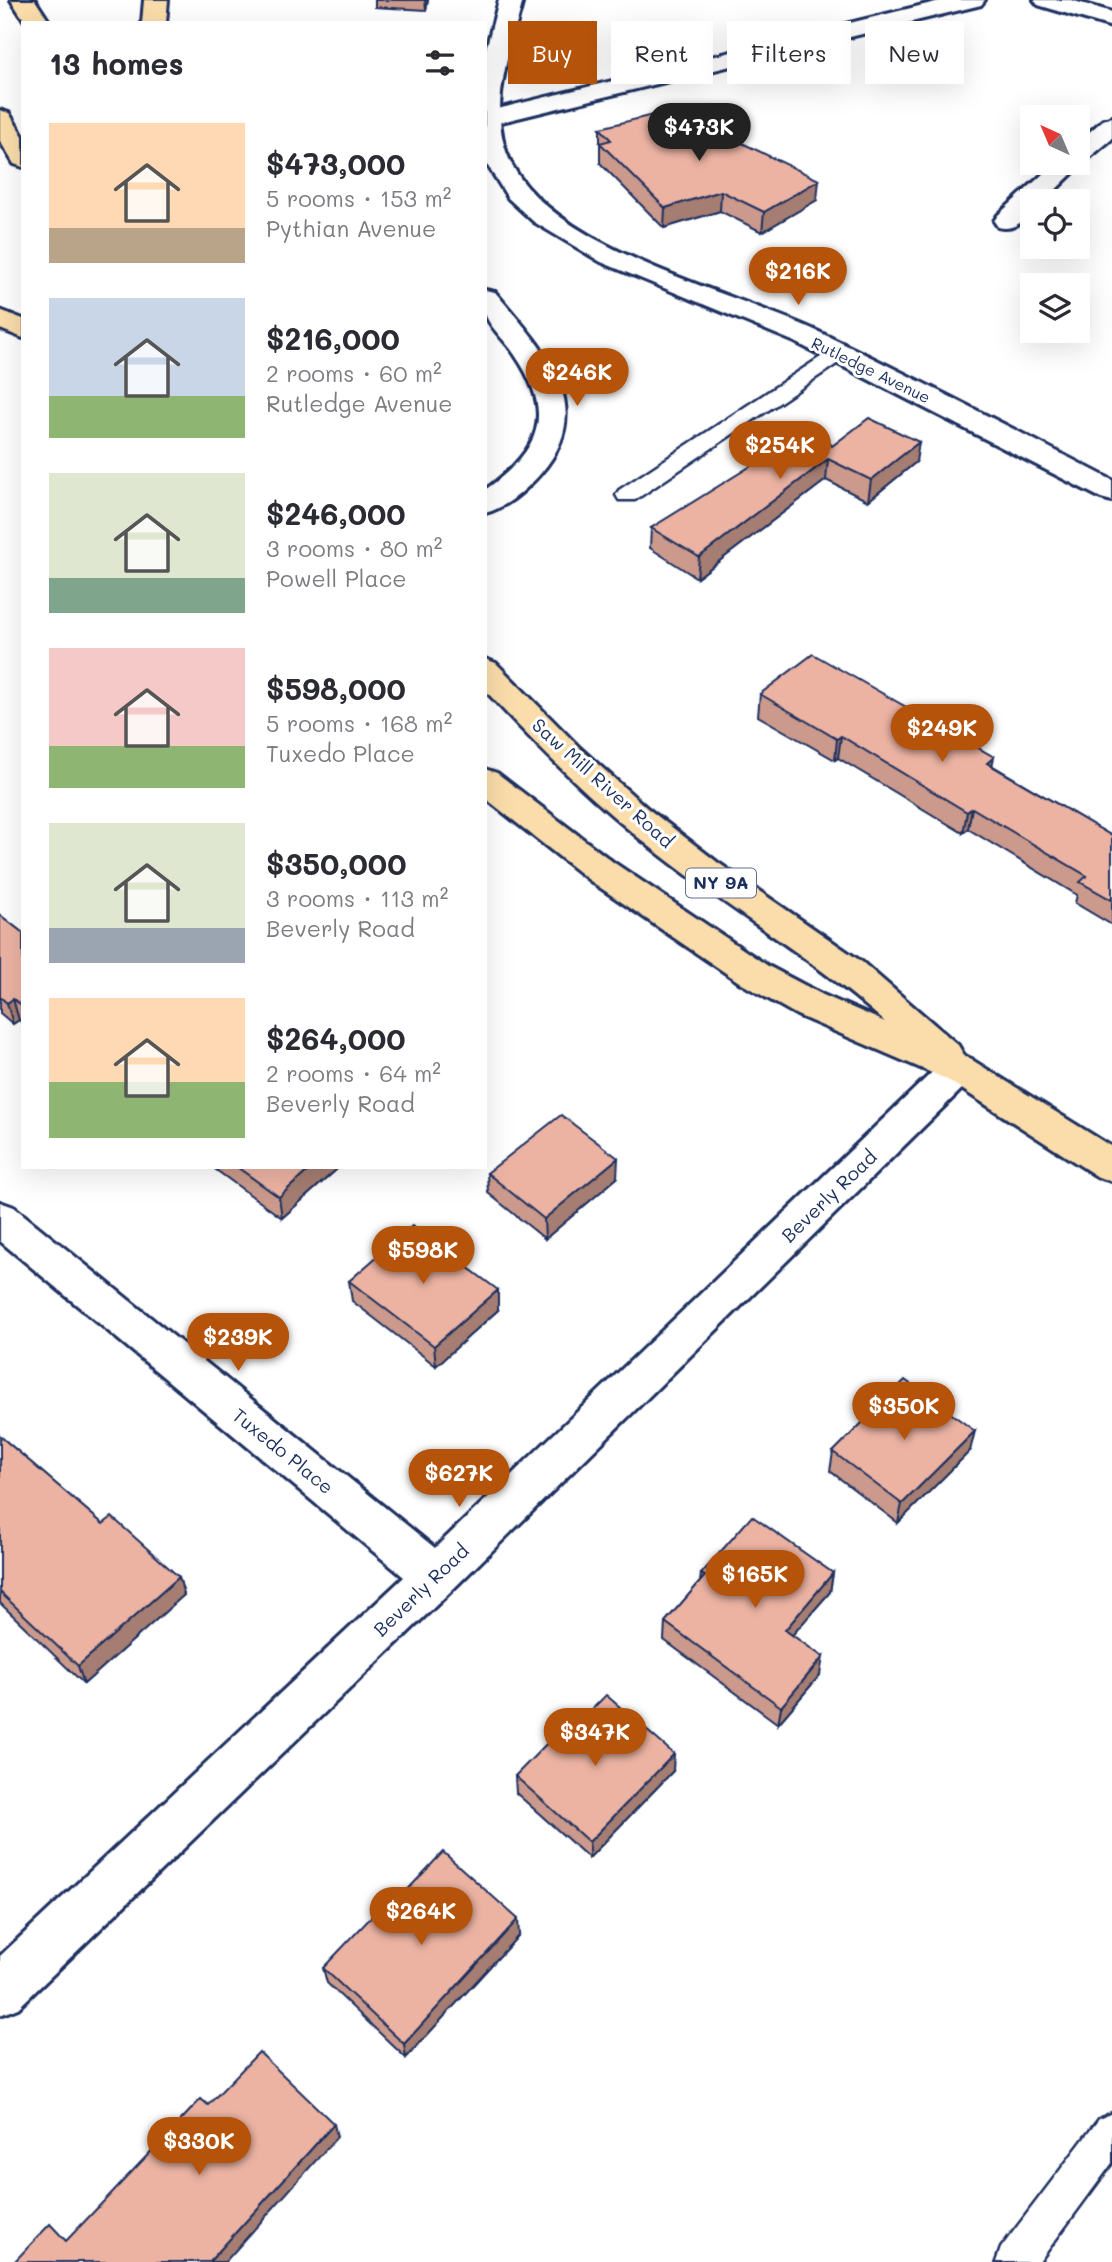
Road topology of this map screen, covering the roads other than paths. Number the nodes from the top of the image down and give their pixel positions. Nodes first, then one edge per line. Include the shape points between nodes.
1 (23, 0) edge
2 (156, 0) edge
3 (511, 0) edge
4 (973, 0) edge
5 (1046, 0) edge
6 (1112, 20) edge
7 (37, 21) edge
8 (155, 21) edge
9 (487, 102) edge
10 (0, 118) edge
11 (487, 119) edge
12 (1112, 125) edge
13 (487, 129) edge
14 (1090, 145) edge
15 (21, 155) edge
16 (1057, 175) edge
17 (1007, 221) dead end
18 (487, 300) edge
19 (0, 318) edge
20 (21, 329) edge
21 (840, 353) junction
22 (1112, 492) edge
23 (627, 495) dead end
24 (487, 502) edge
25 (487, 672) edge
26 (487, 783) edge
27 (959, 1069) junction
28 (1112, 1166) edge
29 (0, 1219) edge
30 (436, 1576) junction
31 (0, 1990) edge
32 (1112, 2132) edge
33 (1016, 2262) edge

1 - 7 main road
2 - 8 main road
3 - 9 street
4 - 11 street
5 - 6 street
10 - 15 main road
12 - 14 street
13 - 21 street, Rutledge Avenue via 511,186 557,225 620,261
16 - 17 street
18 - 24 street via 537,363 551,397 552,422 531,469
19 - 20 main road
21 - 22 street, Rutledge Avenue
21 - 23 lane
25 - 27 main road, Saw Mill River Road / NY 9A via 541,731 657,834 897,1009
26 - 27 main road, Saw Mill River Road / NY 9A via 601,871 755,975 822,1011
27 - 28 main road, Saw Mill River Road / NY 9A
27 - 30 street, Beverly Road
29 - 30 street, Tuxedo Place
30 - 31 street, Beverly Road
32 - 33 lane

